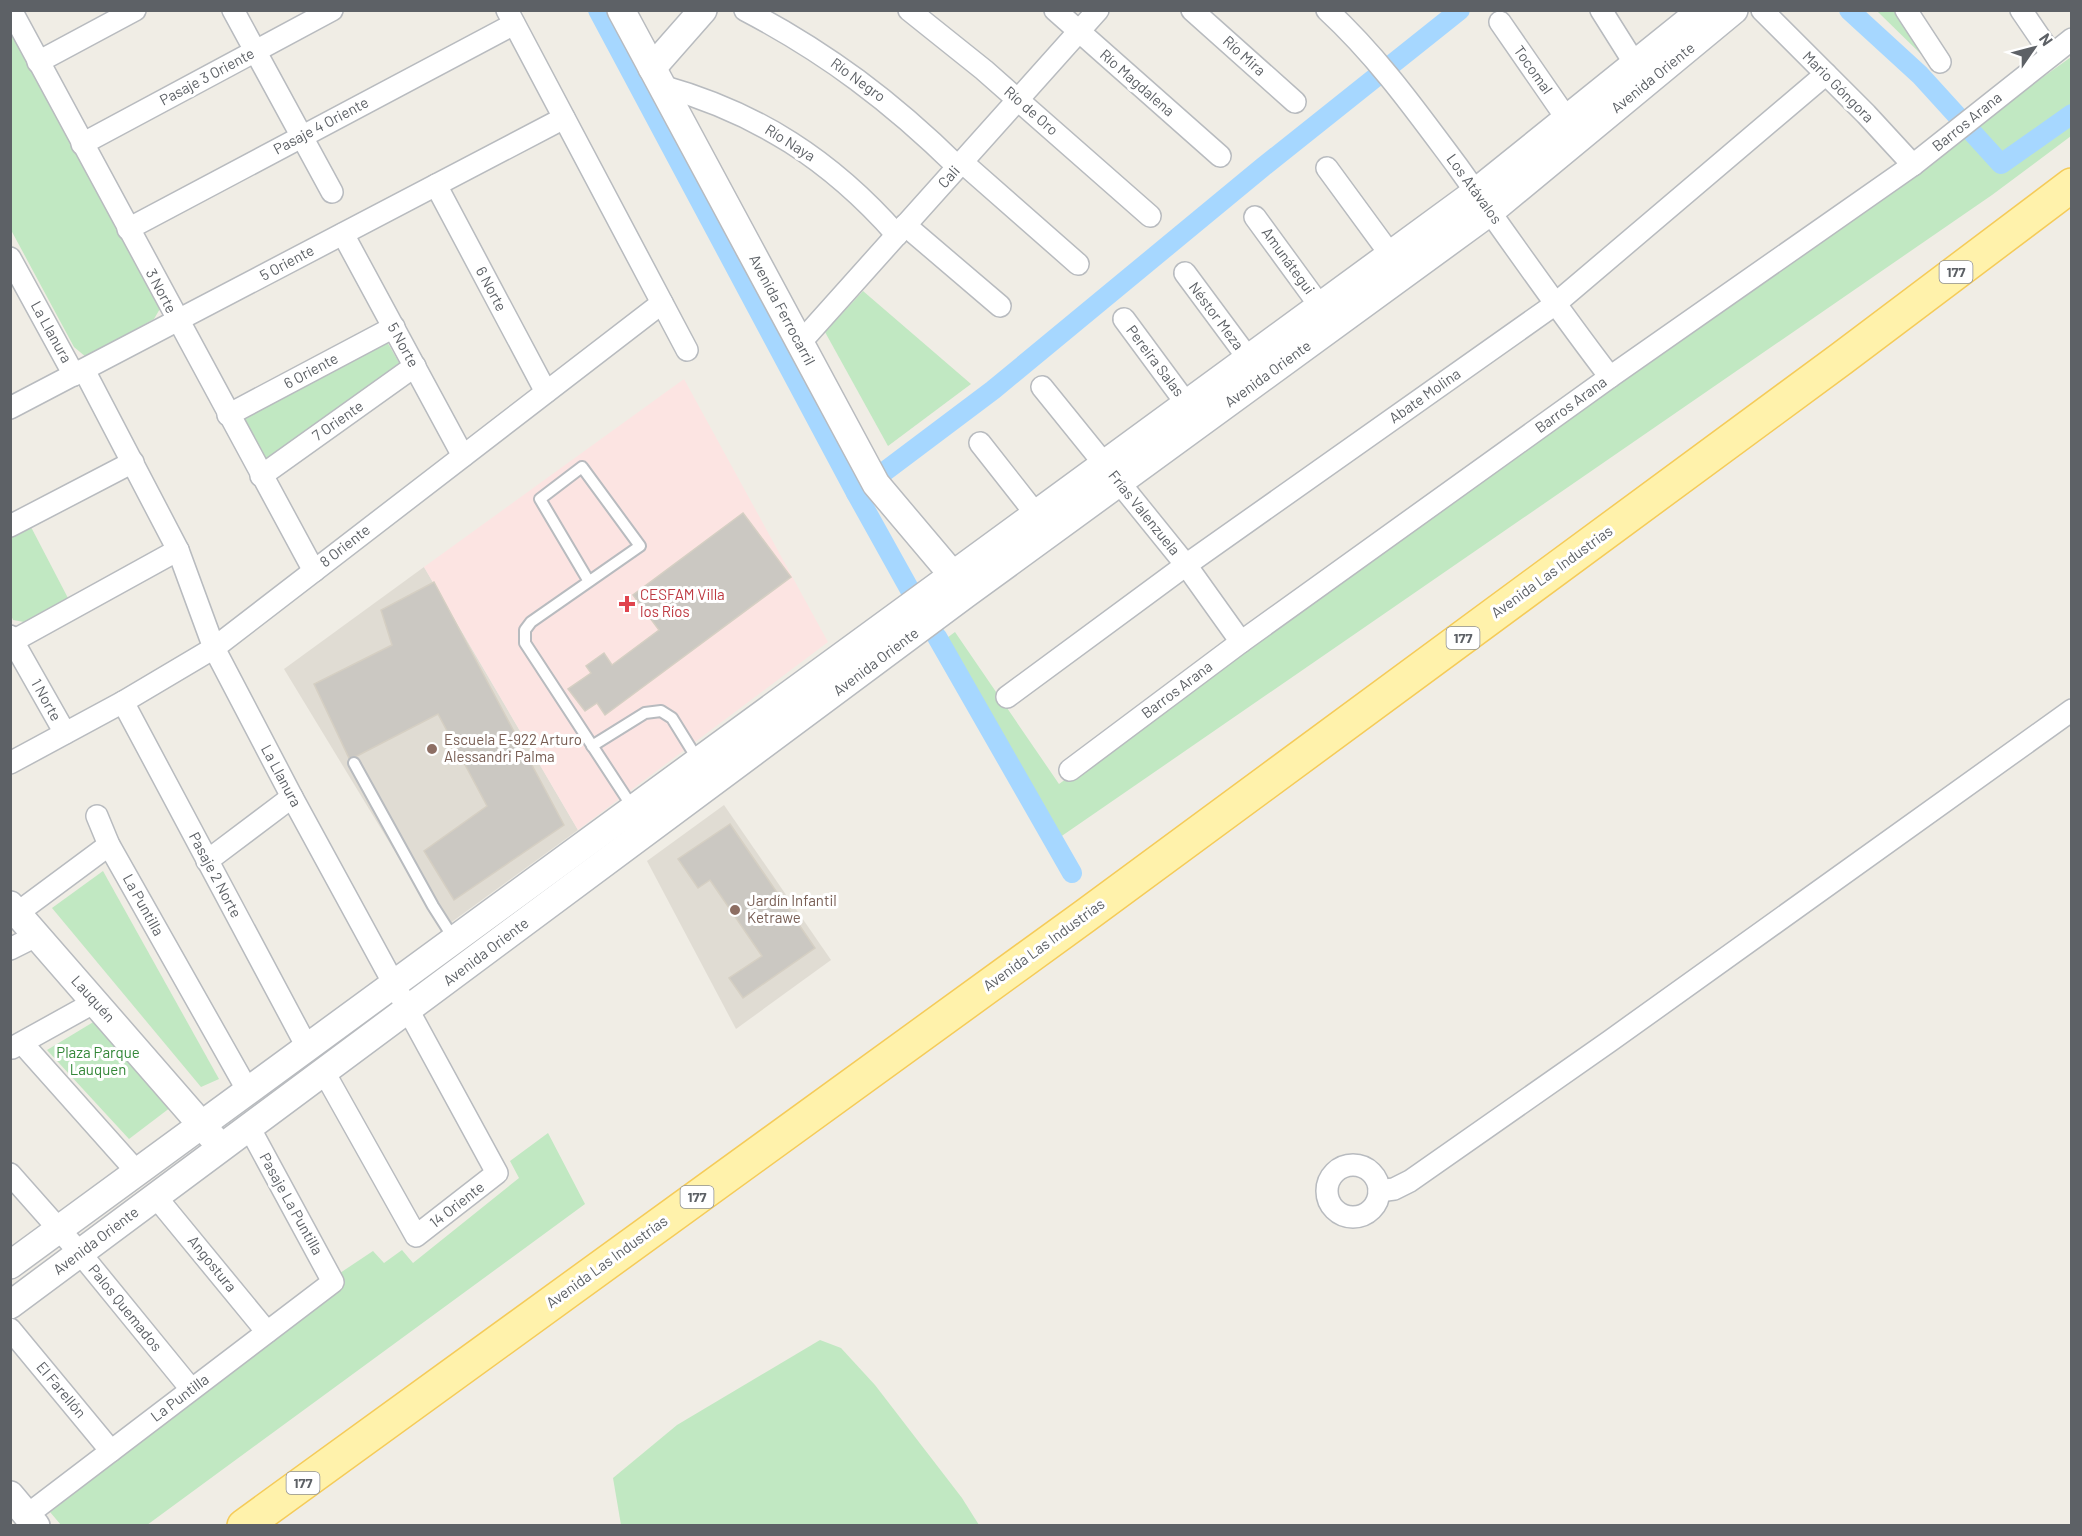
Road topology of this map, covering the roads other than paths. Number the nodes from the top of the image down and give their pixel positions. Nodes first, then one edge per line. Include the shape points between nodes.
1 (11, 10) edge
2 (135, 10) edge
3 (233, 10) edge
4 (332, 10) edge
5 (621, 10) edge
6 (703, 10) edge
7 (745, 10) edge
8 (909, 10) edge
9 (1055, 10) edge
10 (1098, 10) edge
11 (1192, 10) edge
12 (1601, 10) edge
13 (1702, 10) edge
14 (1734, 10) edge
15 (1762, 10) edge
16 (1906, 10) edge
17 (2021, 10) edge
18 (1338, 14) edge
19 (511, 17) edge
20 (1500, 22) dead end
21 (1078, 32) junction
22 (2072, 39) edge
23 (254, 52) junction
24 (2051, 54) junction
25 (38, 62) junction
26 (1941, 62) dead end
27 (1635, 64) junction
28 (1826, 74) junction
29 (657, 77) junction
30 (1018, 100) junction
31 (1295, 102) dead end
32 (564, 118) junction
33 (1567, 119) junction
34 (301, 136) junction
35 (82, 144) junction
36 (1220, 156) dead end
37 (960, 164) junction
38 (1913, 165) junction
39 (1327, 168) dead end
40 (436, 185) junction
41 (2072, 185) edge
42 (332, 192) dead end
43 (1483, 202) junction
44 (2072, 213) edge
45 (1150, 216) dead end
46 (1256, 217) dead end
47 (128, 229) junction
48 (901, 230) junction
49 (343, 234) junction
50 (1390, 254) junction
51 (10, 258) edge
52 (1078, 264) dead end
53 (1185, 273) dead end
54 (19, 293) edge
55 (662, 303) junction
56 (1554, 305) junction
57 (1000, 306) dead end
58 (1320, 306) junction
59 (1124, 319) dead end
60 (177, 321) junction
61 (394, 327) junction
62 (800, 343) junction
63 (687, 350) dead end
64 (1248, 358) junction
65 (1841, 359) junction
66 (415, 366) junction
67 (79, 372) junction
68 (1610, 377) junction
69 (1042, 387) dead end
70 (546, 392) junction
71 (1186, 403) junction
72 (10, 408) edge
73 (228, 415) junction
74 (980, 443) dead end
75 (463, 456) junction
76 (133, 462) junction
77 (1111, 473) junction
78 (261, 476) junction
79 (1035, 513) junction
80 (10, 526) edge
81 (178, 550) junction
82 (1186, 565) junction
83 (314, 571) junction
84 (588, 580) junction
85 (959, 584) junction
86 (12, 638) edge
87 (1241, 642) junction
88 (214, 648) junction
89 (1007, 697) dead end
90 (123, 702) junction
91 (2072, 710) edge
92 (65, 733) junction
93 (592, 746) junction
94 (699, 760) junction
95 (10, 763) edge
96 (354, 763) dead end
97 (1070, 770) dead end
98 (292, 797) junction
99 (633, 808) junction
100 (97, 816) dead end
101 (109, 845) junction
102 (207, 861) junction
103 (13, 910) edge
104 (36, 936) junction
105 (454, 939) junction
106 (10, 950) edge
107 (395, 983) junction
108 (96, 1002) junction
109 (408, 1009) junction
110 (16, 1046) edge
111 (307, 1047) junction
112 (324, 1072) junction
113 (248, 1090) junction
114 (203, 1124) junction
115 (249, 1127) junction
116 (221, 1148) junction
117 (137, 1172) junction
118 (497, 1173) joint
119 (10, 1174) edge
120 (1379, 1191) dead end
121 (156, 1197) junction
122 (59, 1229) junction
123 (80, 1253) junction
124 (10, 1265) edge
125 (333, 1282) joint
126 (10, 1305) edge
127 (10, 1329) edge
128 (267, 1332) junction
129 (191, 1389) junction
130 (111, 1451) junction
131 (25, 1512) edge
132 (244, 1526) edge

1 - 25 street, 3 Norte
2 - 25 street
3 - 23 street
4 - 23 street, Pasaje 3 Oriente
5 - 29 street, Avenida Ferrocarril
6 - 29 street
7 - 37 street, Río Negro via 852,75
8 - 30 street, Río de Oro
9 - 21 street, Río Magdalena
10 - 21 street, Cali
11 - 31 street, Río Mira
12 - 27 street
13 - 27 street, Avenida Oriente
14 - 43 street, Avenida Oriente
15 - 28 street, Mario Góngora
16 - 26 street
17 - 24 street
18 - 43 street, Los Atávalos via 1400,88
19 - 32 street
19 - 34 street, Pasaje 4 Oriente
20 - 33 street, Tocomal
21 - 30 street, Cali
21 - 36 street, Río Magdalena
22 - 24 street, Barros Arana
23 - 34 street
23 - 35 street, Pasaje 3 Oriente
24 - 38 street, Barros Arana
25 - 35 street, 3 Norte
27 - 33 street, Avenida Oriente
28 - 38 street, Mario Góngora
28 - 56 street, Abate Molina
29 - 48 street, Río Naya via 796,144
29 - 62 street, Avenida Ferrocarril
30 - 37 street, Cali
30 - 45 street, Río de Oro
32 - 40 street, 5 Oriente
32 - 55 street
33 - 43 street, Avenida Oriente
34 - 42 street
34 - 47 street, Pasaje 4 Oriente
35 - 47 street, 3 Norte
37 - 48 street, Cali
37 - 52 street, Río Negro
38 - 68 street, Barros Arana
39 - 50 street
40 - 49 street, 5 Oriente
40 - 70 street, 6 Norte
41 - 65 main road, Avenida Las Industrias / 177
43 - 50 street, Avenida Oriente
43 - 56 street, Los Atávalos
43 - 77 street, Avenida Oriente
44 - 65 main road, Avenida Las Industrias / 177
46 - 58 street, Amunátegui
47 - 60 street, 3 Norte
48 - 57 street, Río Naya
48 - 62 street, Cali
49 - 60 street, 5 Oriente
49 - 61 street, 5 Norte
50 - 58 street, Avenida Oriente
51 - 54 street, La Llanura
53 - 64 street, Néstor Meza
54 - 67 street, La Llanura
55 - 63 street
55 - 70 street, 8 Oriente
56 - 68 street, Los Atávalos
56 - 82 street, Abate Molina
58 - 64 street, Avenida Oriente
59 - 71 street, Pereira Salas
60 - 67 street, 5 Oriente
60 - 73 street, 3 Norte
61 - 66 street, 5 Norte
61 - 73 street, 6 Oriente
62 - 85 street, Avenida Ferrocarril via 876,484
64 - 71 street, Avenida Oriente
65 - 132 main road, Avenida Las Industrias / 177 via 1085,916
66 - 75 street, 5 Norte
66 - 78 street, 7 Oriente
67 - 72 street, 5 Oriente
67 - 76 street, La Llanura
68 - 87 street, Barros Arana
69 - 77 street, Frías Valenzuela
70 - 75 street, 8 Oriente
71 - 77 street, Avenida Oriente
73 - 78 street, 3 Norte
74 - 79 street
75 - 83 street, 8 Oriente
76 - 80 street
76 - 81 street, La Llanura
77 - 79 street, Avenida Oriente
77 - 82 street, Frías Valenzuela
77 - 85 street, Avenida Oriente
78 - 83 street, 3 Norte
79 - 85 street, Avenida Oriente
81 - 86 street
81 - 88 street, La Llanura
82 - 87 street, Frías Valenzuela
82 - 89 street, Abate Molina
83 - 88 street, 8 Oriente
84 - 84 lane via 640,546 582,467 540,499
84 - 93 lane via 531,622 524,636 528,649
85 - 94 street, Avenida Oriente
85 - 109 street, Avenida Oriente
86 - 92 street, 1 Norte
87 - 97 street, Barros Arana
88 - 90 street, 8 Oriente
88 - 98 street, La Llanura
90 - 92 street, 8 Oriente
90 - 102 street, Pasaje 2 Norte
91 - 120 street via 1420,1174 1402,1185
92 - 95 street, 8 Oriente
93 - 94 lane via 645,713 661,711 672,718
93 - 99 lane
94 - 99 street, Avenida Oriente
96 - 105 lane
98 - 102 street
98 - 107 street, La Llanura
99 - 105 street, Avenida Oriente
100 - 101 street, La Puntilla
101 - 103 street
101 - 113 street, La Puntilla
102 - 111 street, Pasaje 2 Norte
103 - 104 street, Lauquén
104 - 106 street
104 - 108 street, Lauquén
105 - 107 street, Avenida Oriente
107 - 109 street, La Llanura
107 - 111 street, Avenida Oriente
108 - 110 street
108 - 114 street, Lauquén
109 - 112 street, Avenida Oriente
109 - 118 street, La Llanura
110 - 117 street
111 - 113 street, Avenida Oriente
112 - 115 street, Avenida Oriente
112 - 118 street, 14 Oriente via 416,1236
113 - 114 street, Avenida Oriente
114 - 116 street, Lauquén
114 - 117 street, Avenida Oriente
115 - 116 street, Avenida Oriente
115 - 125 street, Pasaje La Puntilla
116 - 121 street, Avenida Oriente
117 - 122 street, Avenida Oriente
119 - 122 street, Palos Quemados
121 - 123 street, Avenida Oriente
121 - 128 street, Angostura
122 - 123 street, Palos Quemados
122 - 124 street, Avenida Oriente
123 - 126 street, Avenida Oriente
123 - 129 street, Palos Quemados
125 - 128 street, La Puntilla
127 - 130 street, El Farellón
128 - 129 street, La Puntilla
129 - 130 street, La Puntilla
130 - 131 street, La Puntilla

